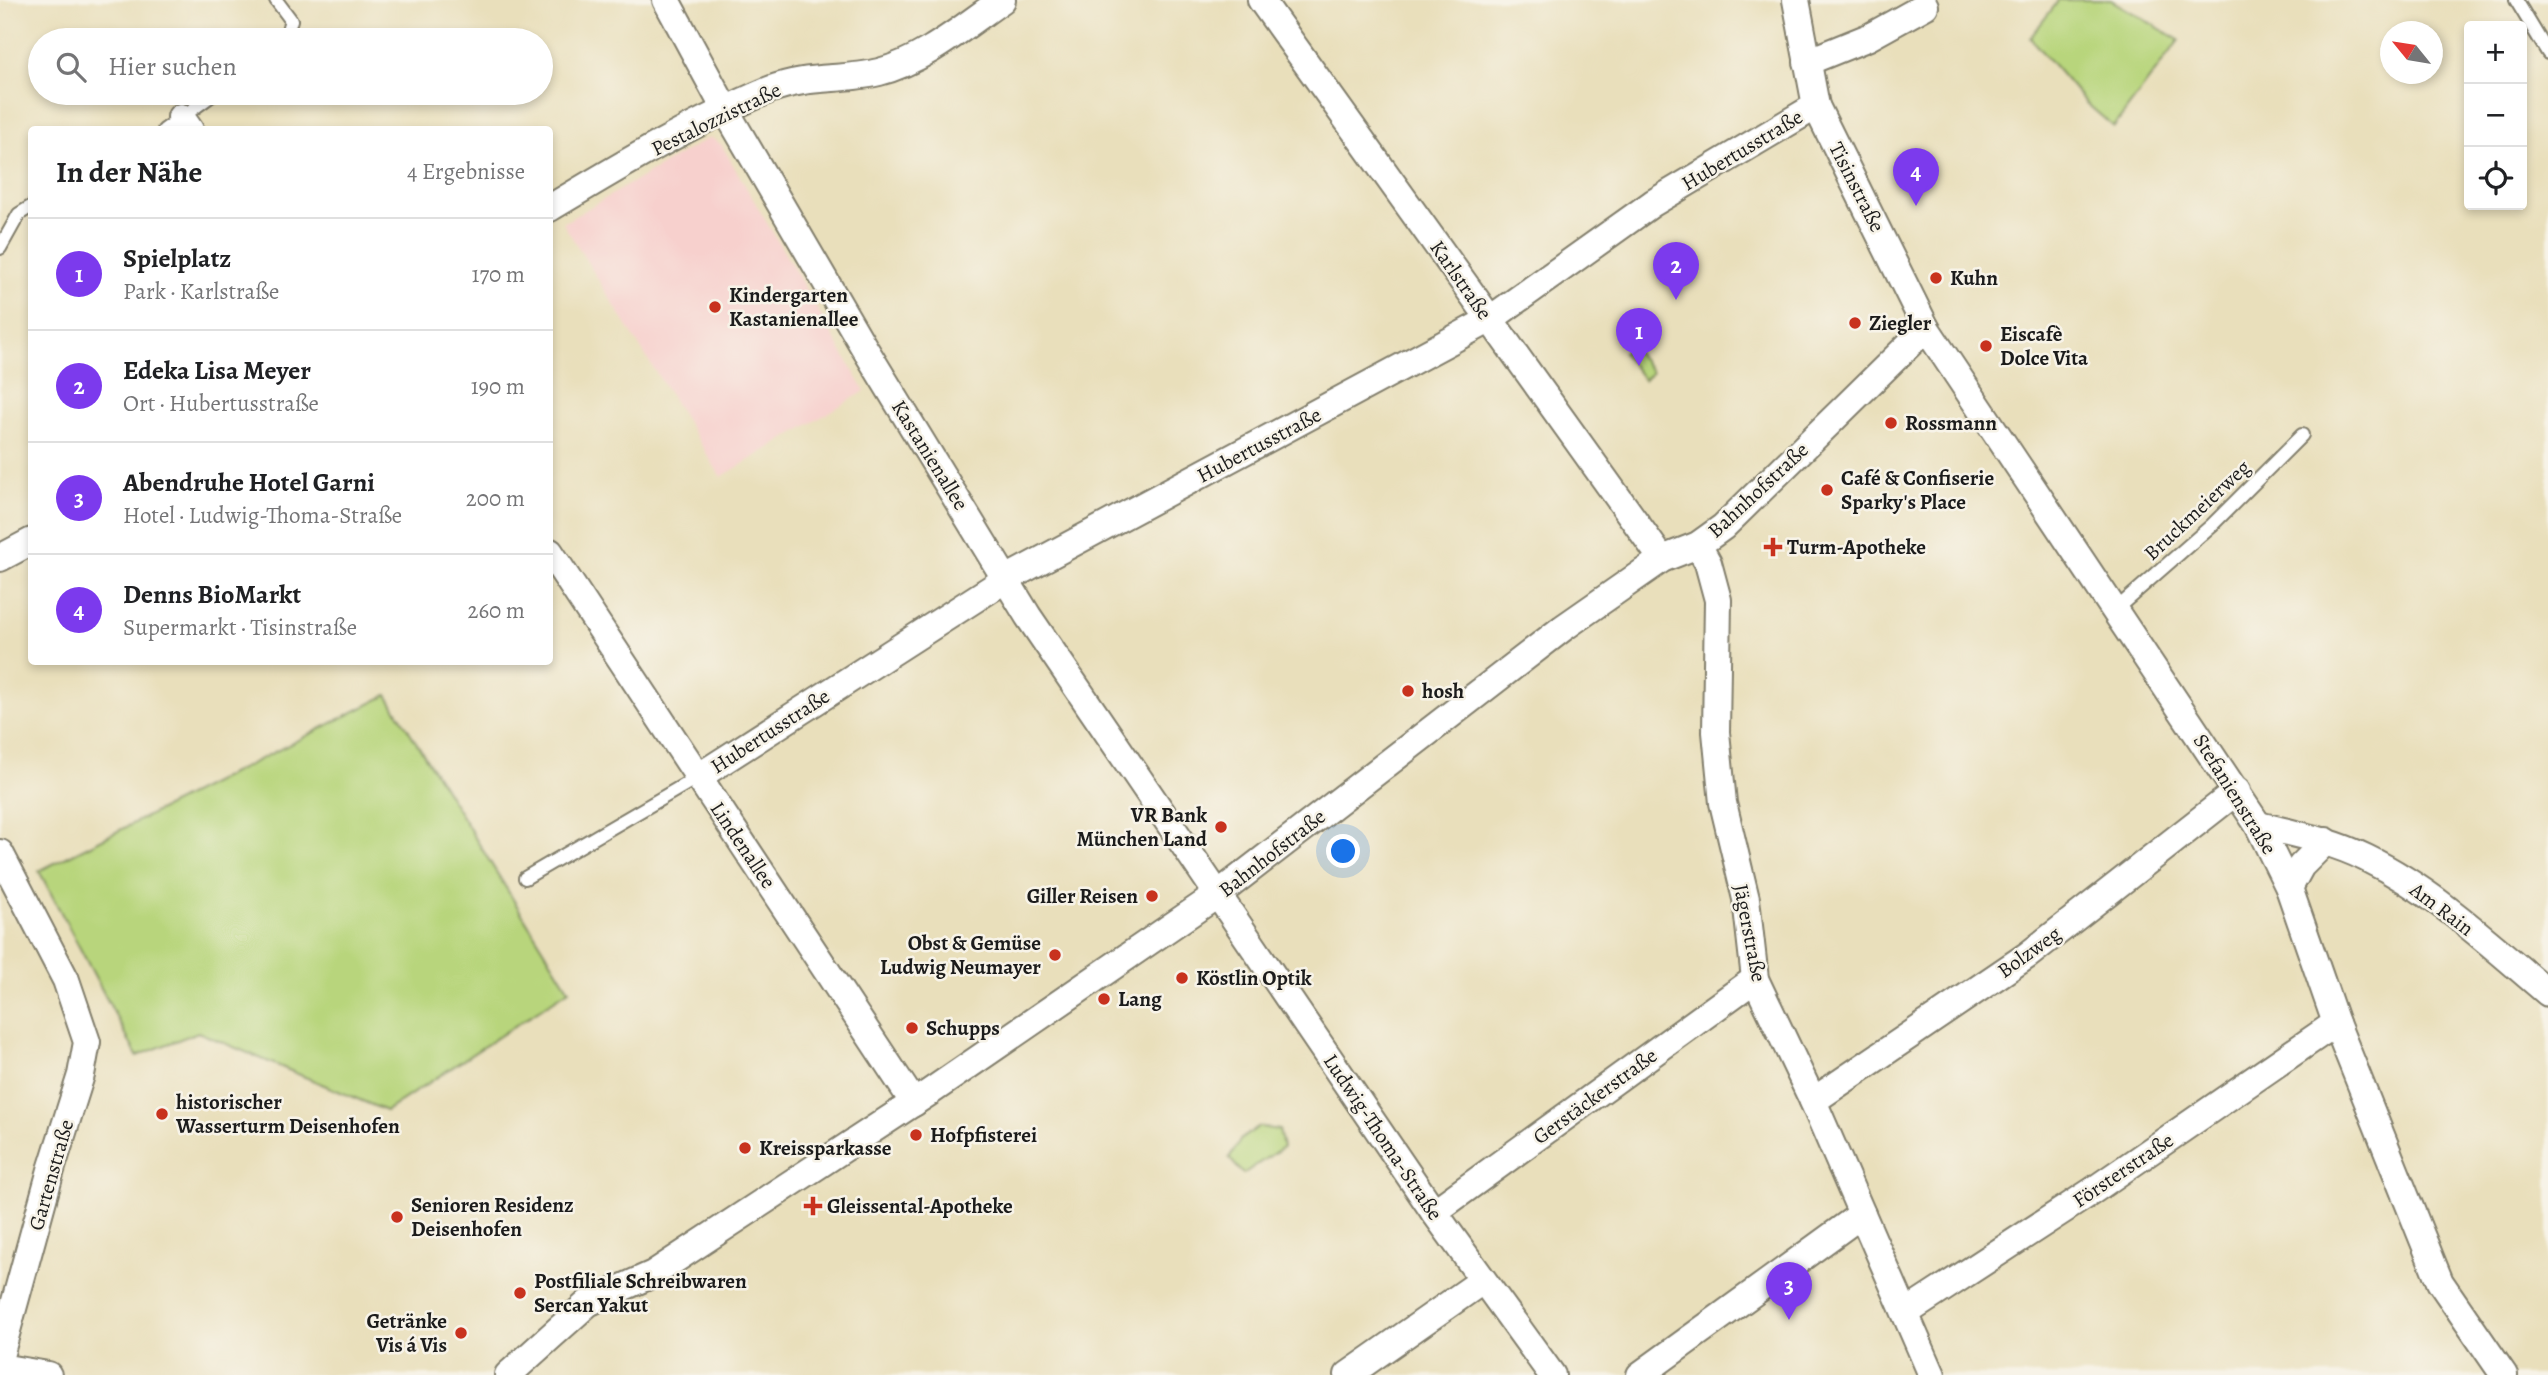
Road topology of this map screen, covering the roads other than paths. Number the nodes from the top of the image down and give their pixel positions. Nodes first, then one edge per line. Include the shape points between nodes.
1 (276, 0) edge
2 (666, 0) edge
3 (1002, 0) edge
4 (1261, 0) edge
5 (1796, 0) edge
6 (2516, 0) edge
7 (1929, 3) edge
8 (288, 28) edge
9 (2548, 53) edge
10 (1807, 62) junction
11 (201, 105) edge
12 (1816, 106) junction
13 (726, 111) junction
14 (178, 125) edge
15 (553, 206) edge
16 (28, 208) edge
17 (0, 248) edge
18 (1489, 320) junction
19 (1926, 328) junction
20 (2302, 435) dead end
21 (28, 543) edge
22 (1698, 545) junction
23 (553, 557) edge
24 (0, 558) edge
25 (1661, 559) junction
26 (1006, 579) junction
27 (2115, 610) junction
28 (698, 777) junction
29 (2237, 791) junction
30 (2258, 825) junction
31 (2326, 841) junction
32 (0, 853) edge
33 (525, 878) dead end
34 (2289, 888) junction
35 (1217, 895) junction
36 (1755, 979) junction
37 (2548, 993) edge
38 (2336, 1023) junction
39 (1813, 1101) junction
40 (914, 1103) junction
41 (1434, 1212) junction
42 (1862, 1214) junction
43 (1482, 1281) junction
44 (1907, 1312) junction
45 (0, 1356) edge
46 (0, 1367) edge
47 (48, 1375) edge
48 (508, 1375) edge
49 (1348, 1375) edge
50 (1552, 1375) edge
51 (1640, 1375) edge
52 (1932, 1375) edge
53 (2504, 1375) edge

1 - 8 lane via 290,20
2 - 13 street, Kastanienallee
3 - 13 street, Pestalozzistraße via 911,62 876,72 798,81
4 - 18 street, Karlstraße
5 - 10 street, Tisinstraße
6 - 9 lane
7 - 10 street via 1869,37
10 - 12 street, Tisinstraße
11 - 14 lane
12 - 18 street, Hubertusstraße via 1653,203
12 - 19 street, Tisinstraße
13 - 15 street, Pestalozzistraße
13 - 26 street, Kastanienallee via 864,349
16 - 17 lane via 19,214
18 - 25 street, Karlstraße
18 - 26 street, Hubertusstraße
19 - 22 street, Bahnhofstraße via 1723,527
19 - 27 street, Stefanienstraße
20 - 27 lane, Bruckmeierweg via 2212,525
21 - 24 street
22 - 25 street, Bahnhofstraße
22 - 36 street, Jägerstraße via 1718,600 1718,756 1723,803 1746,900
23 - 28 street, Lindenallee
25 - 35 street, Bahnhofstraße via 1540,644
26 - 28 street, Hubertusstraße
26 - 35 street, Kastanienallee
27 - 29 street, Stefanienstraße
28 - 33 lane
28 - 40 street, Lindenallee
29 - 30 street, Stefanienstraße
29 - 39 street, Bolzweg via 2028,955
30 - 31 street, Am Rain
30 - 34 street, Stefanienstraße
31 - 34 street via 2301,866
31 - 37 street, Am Rain via 2367,858 2427,894
32 - 45 street, Gartenstraße via 66,980 87,1042
34 - 38 street, Stefanienstraße
35 - 40 street, Bahnhofstraße
35 - 41 street, Ludwig-Thoma-Straße
36 - 39 street, Jägerstraße
36 - 41 street, Gerstäckerstraße
38 - 44 street, Försterstraße
38 - 53 street, Stefanienstraße via 2441,1282
39 - 42 street, Jägerstraße
40 - 48 street, Bahnhofstraße via 653,1274 588,1304
41 - 43 street, Ludwig-Thoma-Straße
42 - 44 street, Jägerstraße
42 - 51 street
43 - 49 street
43 - 50 street, Ludwig-Thoma-Straße
44 - 52 street, Jägerstraße
46 - 47 street

